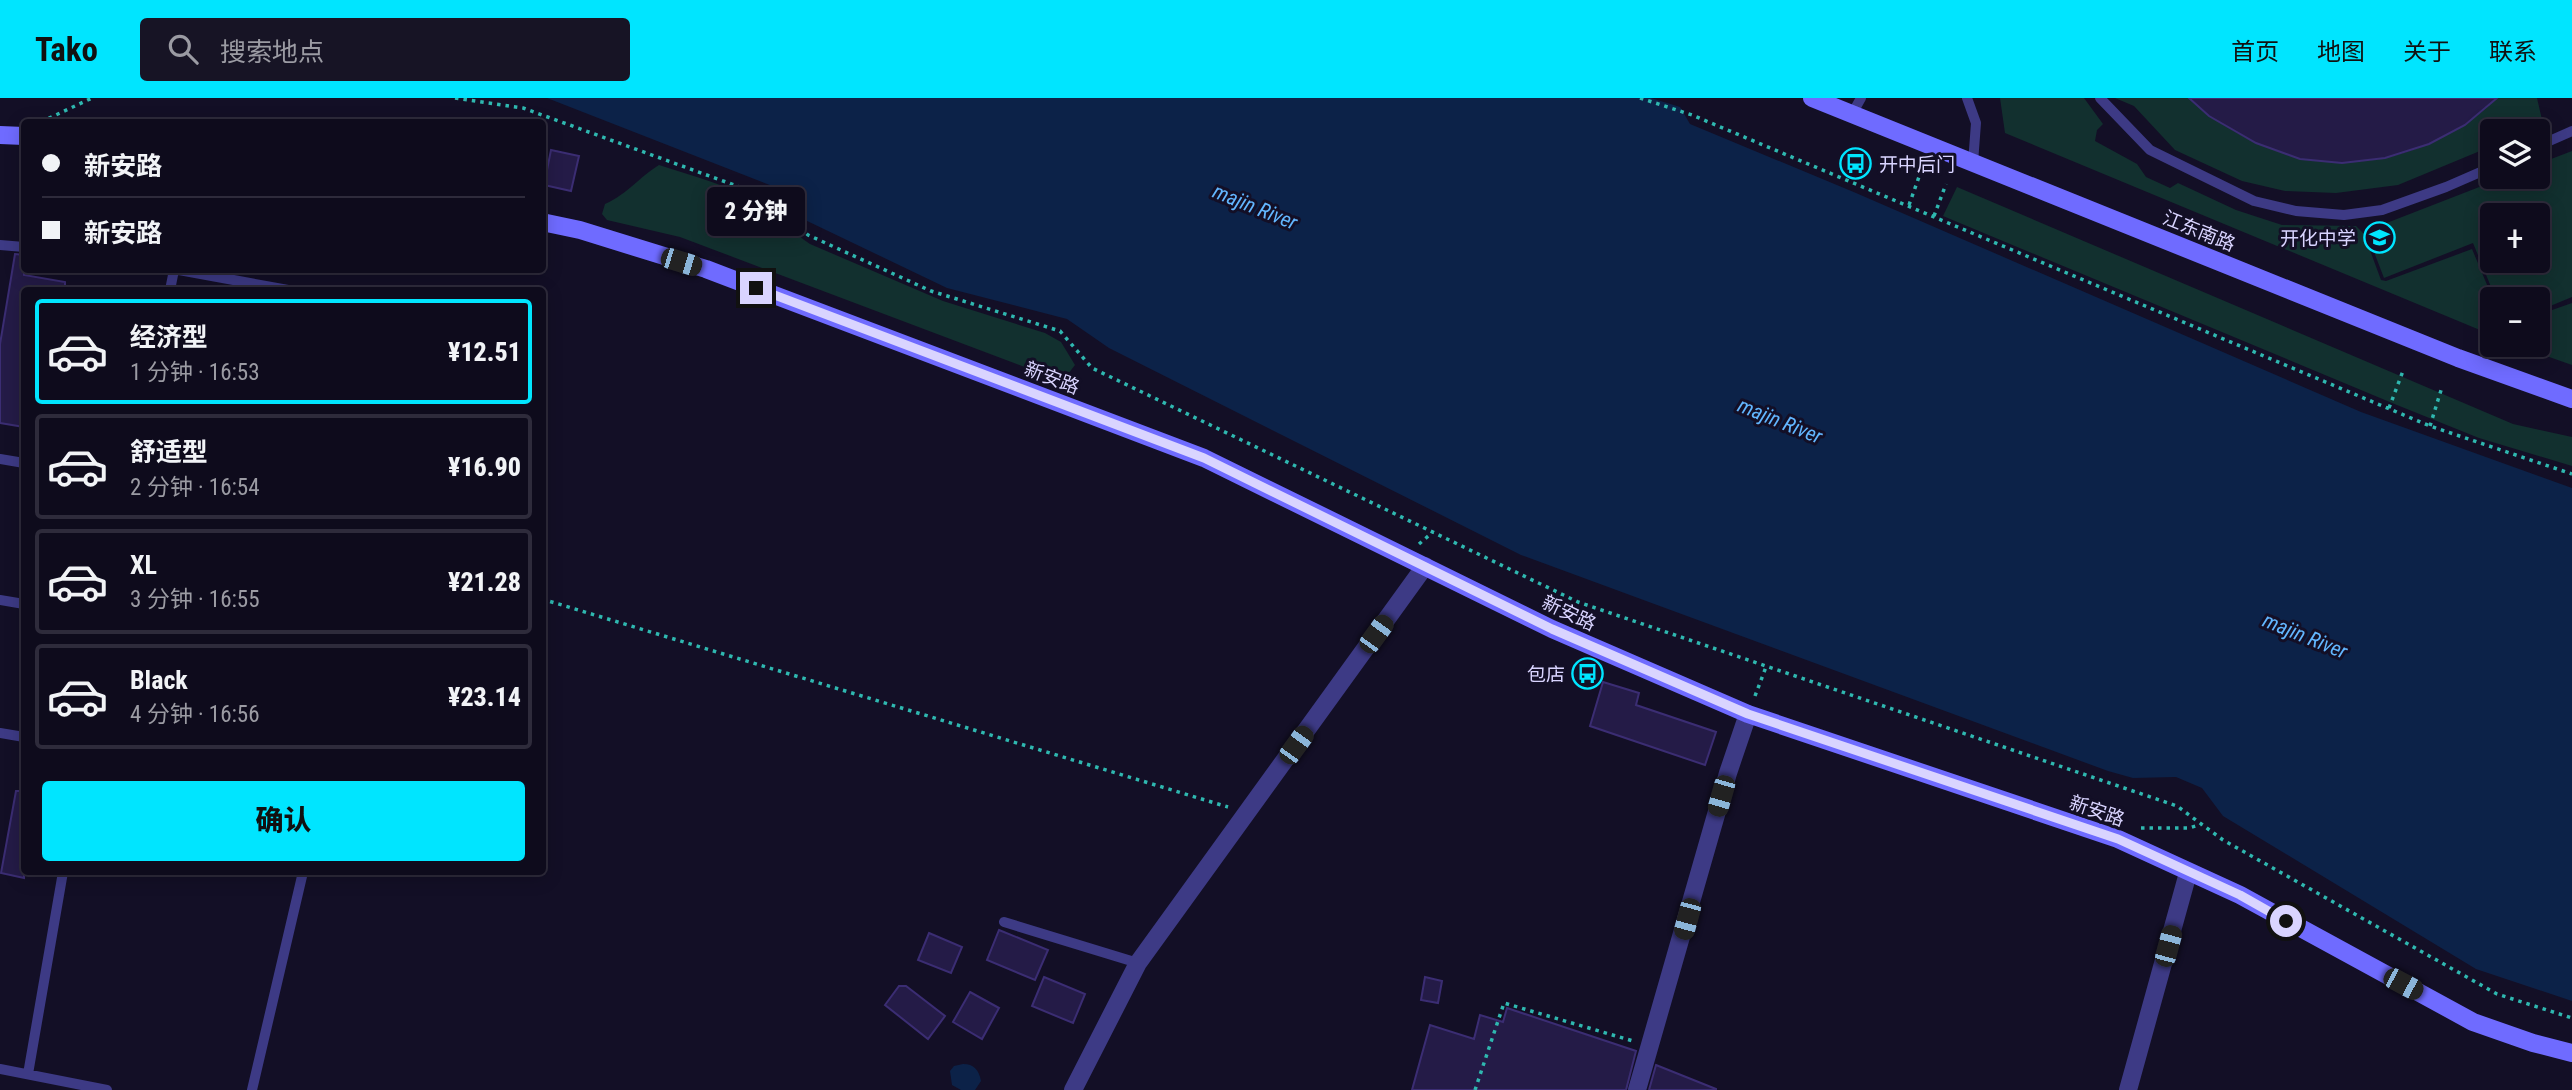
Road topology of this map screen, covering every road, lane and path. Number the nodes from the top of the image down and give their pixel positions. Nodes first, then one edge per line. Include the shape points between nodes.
1 (92, 98) edge
2 (455, 98) edge
3 (1640, 98) edge
4 (1812, 98) edge
5 (1861, 98) edge
6 (1968, 98) edge
7 (2100, 98) edge
8 (1852, 114) junction
9 (47, 119) edge
10 (2572, 131) edge
11 (0, 135) edge
12 (21, 136) edge
13 (2550, 141) edge
14 (1973, 163) junction
15 (2480, 172) edge
16 (1920, 174) dead end
17 (1945, 184) dead end
18 (1909, 205) junction
19 (1934, 216) junction
20 (546, 223) edge
21 (0, 245) edge
22 (21, 247) edge
23 (193, 273) edge
24 (271, 287) edge
25 (2403, 371) dead end
26 (2442, 387) dead end
27 (2572, 399) edge
28 (2389, 408) junction
29 (2430, 426) junction
30 (0, 459) edge
31 (21, 462) edge
32 (2572, 474) edge
33 (1425, 566) junction
34 (0, 600) edge
35 (546, 600) edge
36 (21, 604) edge
37 (1767, 667) junction
38 (1748, 714) junction
39 (0, 733) edge
40 (21, 736) edge
41 (1247, 812) junction
42 (2202, 824) junction
43 (2118, 839) junction
44 (2188, 873) junction
45 (62, 875) edge
46 (302, 875) edge
47 (1004, 922) dead end
48 (1138, 964) junction
49 (2572, 1018) edge
50 (1651, 1047) junction
51 (2572, 1053) edge
52 (0, 1069) edge
53 (28, 1074) junction
54 (107, 1090) edge
55 (251, 1090) edge
56 (1073, 1090) edge
57 (1475, 1090) edge
58 (1637, 1090) edge
59 (2128, 1090) edge

1 - 9 path
2 - 37 path via 523,108 767,197 808,235 931,291 1060,331 1092,368 1578,602
3 - 18 path
4 - 8 main road, 江东南路
5 - 8 lane
6 - 14 lane via 1976,123
7 - 15 lane via 2150,150 2254,201 2297,211 2344,215 2382,210
8 - 14 main road, 江东南路
10 - 13 lane
11 - 12 main road
14 - 27 main road, 江东南路 via 2458,358
16 - 18 path
17 - 19 path
18 - 19 path
19 - 28 path
20 - 33 main road, 新安路 via 706,269 1204,458
21 - 22 lane
23 - 24 lane
25 - 28 path
26 - 29 path
28 - 29 path
29 - 32 path
30 - 31 lane
33 - 38 main road, 新安路 via 1552,629
33 - 41 street
34 - 36 lane
35 - 41 path
37 - 38 path
37 - 42 path via 2177,806
38 - 43 main road, 新安路
38 - 50 street
39 - 40 lane
41 - 48 street
42 - 43 path via 2135,828
42 - 49 path via 2497,994
43 - 44 main road, 新安路
44 - 51 main road, 新安路 via 2240,895 2473,1022
44 - 59 street
45 - 53 lane
46 - 55 lane
47 - 48 lane
48 - 56 street
50 - 57 path via 1504,1003
50 - 58 street
52 - 53 lane
53 - 54 lane

